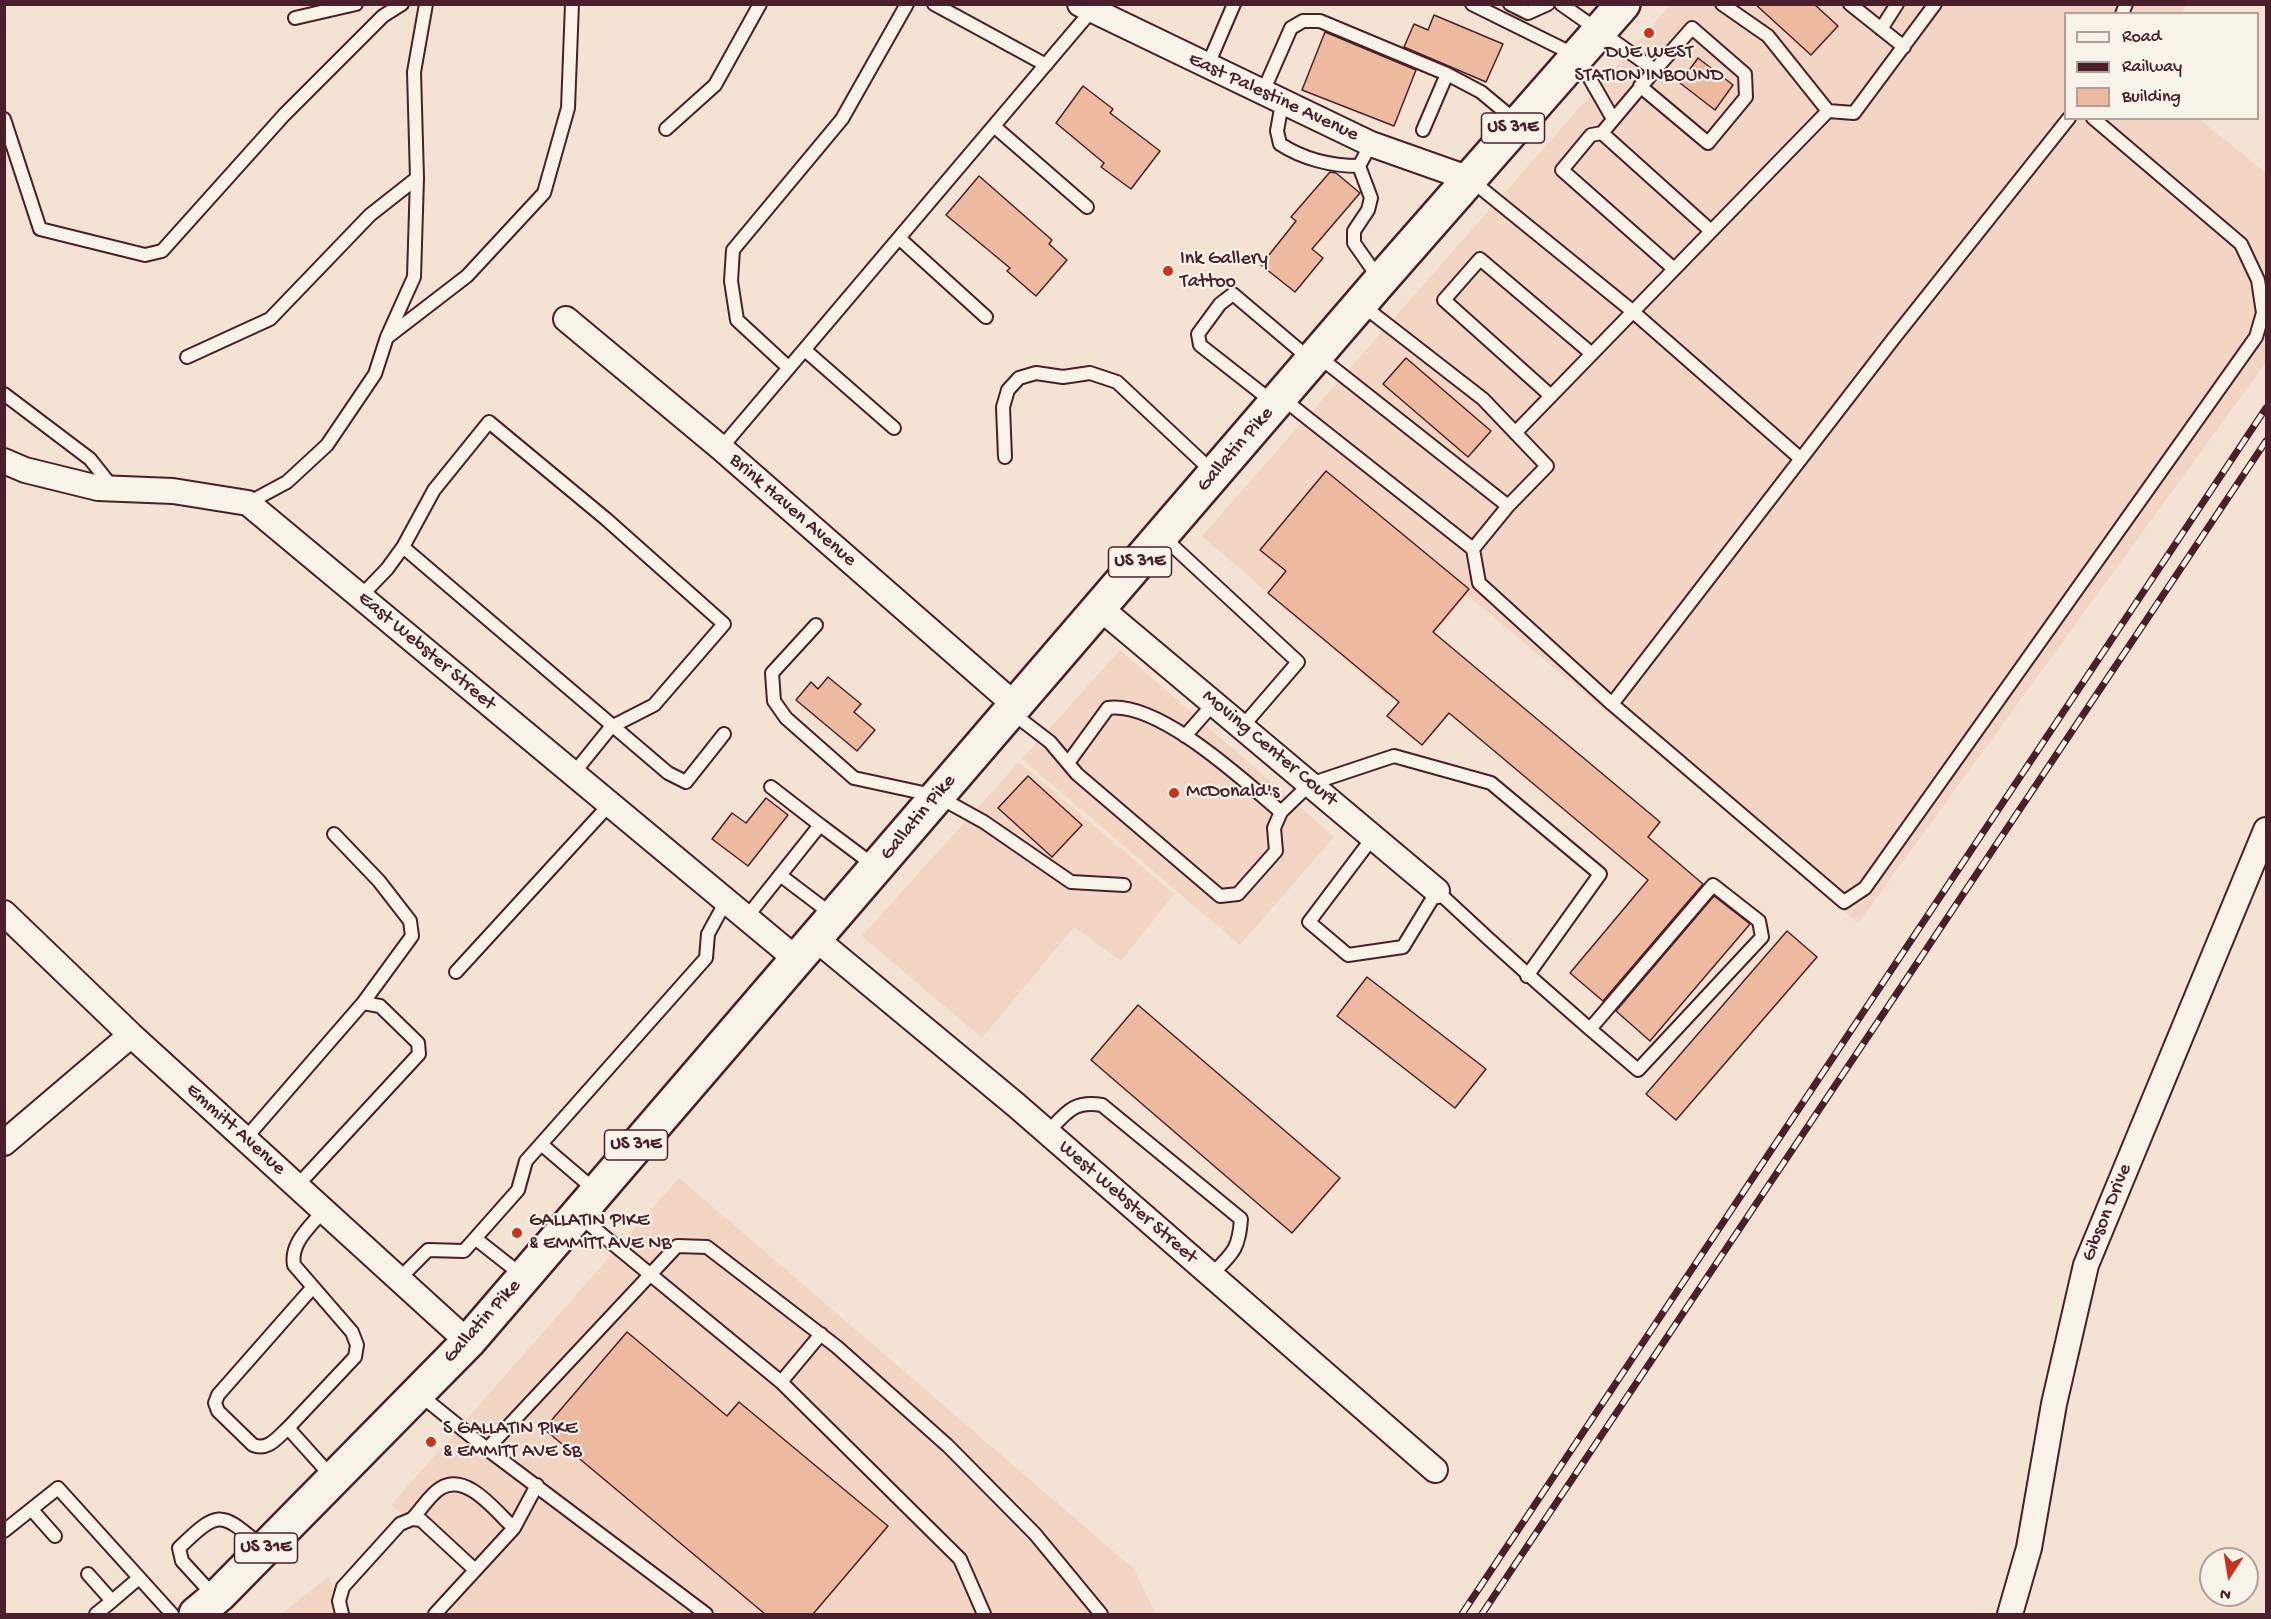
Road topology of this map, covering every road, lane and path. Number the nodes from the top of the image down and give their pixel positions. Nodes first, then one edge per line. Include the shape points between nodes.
1 (356, 4) edge
2 (402, 4) edge
3 (426, 4) edge
4 (573, 4) edge
5 (760, 4) edge
6 (907, 4) edge
7 (934, 4) edge
8 (1234, 4) edge
9 (1472, 4) edge
10 (1510, 4) edge
11 (1548, 4) edge
12 (1561, 4) edge
13 (1623, 4) edge
14 (1722, 4) edge
15 (1850, 4) edge
16 (1897, 4) edge
17 (1935, 4) edge
18 (1086, 7) edge
19 (295, 18) dead end
20 (1881, 29) junction
21 (1598, 32) junction
22 (1904, 47) junction
23 (1577, 56) junction
24 (1046, 65) junction
25 (1207, 67) junction
26 (1655, 70) junction
27 (1447, 74) junction
28 (1640, 86) junction
29 (1272, 99) junction
30 (1828, 111) junction
31 (4, 119) edge
32 (1613, 119) junction
33 (2067, 120) edge
34 (2095, 120) edge
35 (1518, 123) junction
36 (995, 127) junction
37 (666, 129) dead end
38 (1423, 130) dead end
39 (1602, 134) junction
40 (1371, 144) junction
41 (1359, 166) junction
42 (417, 178) junction
43 (1470, 179) junction
44 (1087, 207) dead end
45 (1711, 231) junction
46 (899, 238) junction
47 (1674, 269) junction
48 (1370, 293) junction
49 (1631, 310) junction
50 (986, 317) dead end
51 (566, 319) dead end
52 (387, 337) junction
53 (806, 351) junction
54 (1592, 354) junction
55 (187, 357) dead end
56 (1315, 358) junction
57 (789, 368) junction
58 (4, 394) edge
59 (1551, 396) junction
60 (1278, 400) junction
61 (894, 428) dead end
62 (1515, 433) junction
63 (721, 448) junction
64 (1005, 457) dead end
65 (1801, 459) junction
66 (4, 460) edge
67 (1215, 474) junction
68 (113, 488) junction
69 (248, 503) junction
70 (1508, 506) junction
71 (1162, 536) junction
72 (403, 547) junction
73 (1473, 549) junction
74 (360, 597) junction
75 (1100, 608) junction
76 (816, 625) dead end
77 (1214, 703) junction
78 (1612, 704) junction
79 (1013, 708) junction
80 (611, 726) junction
81 (1242, 727) junction
82 (724, 734) dead end
83 (1185, 736) junction
84 (1068, 763) junction
85 (573, 774) junction
86 (1310, 784) junction
87 (771, 787) dead end
88 (938, 796) junction
89 (610, 804) junction
90 (1281, 812) junction
91 (820, 825) junction
92 (2266, 830) edge
93 (334, 834) dead end
94 (1373, 837) junction
95 (877, 867) junction
96 (780, 874) junction
97 (1124, 885) dead end
98 (1437, 891) junction
99 (726, 901) junction
100 (4, 913) edge
101 (746, 918) junction
102 (816, 938) junction
103 (456, 972) dead end
104 (1527, 976) junction
105 (363, 1003) junction
106 (1590, 1029) junction
107 (131, 1035) junction
108 (1047, 1133) junction
109 (244, 1139) junction
110 (4, 1143) edge
111 (542, 1144) junction
112 (297, 1186) junction
113 (587, 1203) junction
114 (323, 1210) junction
115 (476, 1239) junction
116 (651, 1275) junction
117 (1210, 1275) junction
118 (524, 1277) junction
119 (399, 1279) junction
120 (313, 1287) junction
121 (821, 1334) junction
122 (468, 1342) junction
123 (781, 1382) junction
124 (418, 1393) junction
125 (288, 1428) junction
126 (487, 1449) junction
127 (1435, 1470) dead end
128 (333, 1479) junction
129 (537, 1485) junction
130 (32, 1510) junction
131 (412, 1519) junction
132 (514, 1528) junction
133 (4, 1531) edge
134 (55, 1536) dead end
135 (265, 1549) junction
136 (474, 1569) junction
137 (88, 1574) dead end
138 (139, 1578) junction
139 (112, 1601) junction
140 (206, 1606) edge
141 (96, 1614) edge
142 (172, 1614) edge
143 (342, 1614) edge
144 (435, 1614) edge
145 (706, 1614) edge
146 (984, 1614) edge
147 (1101, 1614) edge
148 (2010, 1614) edge

1 - 19 lane
2 - 31 lane via 383,16 284,116 162,251 145,255 40,228
3 - 42 lane via 414,72
4 - 52 lane via 568,108 544,193 467,276
5 - 37 lane via 716,85
6 - 57 lane via 842,119 733,250 731,280 737,320
7 - 24 lane
8 - 25 lane
9 - 23 lane
10 - 11 lane via 1528,13
12 - 21 lane
13 - 21 main road, Gallatin Pike / US 31E
14 - 30 lane via 1768,36
15 - 20 lane
16 - 20 lane
17 - 22 lane
18 - 24 lane
18 - 25 street, East Palestine Avenue
20 - 22 lane
21 - 23 main road, Gallatin Pike / US 31E
21 - 26 lane
22 - 30 lane via 1854,113
23 - 32 lane
23 - 35 main road, Gallatin Pike / US 31E
24 - 36 lane
25 - 29 street, East Palestine Avenue
26 - 28 lane
26 - 28 lane via 1692,28 1745,74 1746,97 1708,143
27 - 29 lane via 1320,21 1303,21 1291,28
27 - 35 lane via 1481,92
27 - 38 lane
28 - 32 lane
29 - 40 street, East Palestine Avenue
29 - 41 lane via 1280,144 1292,152 1333,165
30 - 45 lane
32 - 39 lane
33 - 65 lane
34 - 78 lane via 2241,244 2258,280 2263,313 2256,337 1865,888 1844,902
35 - 43 main road, Gallatin Pike / US 31E
36 - 44 lane
36 - 46 lane
39 - 45 lane
39 - 47 lane via 1591,135 1562,170
40 - 41 lane
40 - 43 street, East Palestine Avenue
41 - 48 lane via 1371,198 1354,231 1354,243
42 - 52 lane via 414,277
42 - 55 lane via 370,215 270,319
43 - 48 main road, Gallatin Pike / US 31E
43 - 49 lane
45 - 47 lane
46 - 50 lane
46 - 53 lane
47 - 49 lane
48 - 56 main road, Gallatin Pike / US 31E
48 - 62 lane
49 - 54 lane
49 - 65 lane
51 - 63 street, Brink Haven Avenue
52 - 69 lane via 375,374 327,445 287,482
53 - 57 lane
53 - 61 lane
54 - 59 lane
54 - 59 lane via 1480,259 1444,300
56 - 60 main road, Gallatin Pike / US 31E
56 - 60 lane via 1233,294 1220,304 1198,334 1200,345
56 - 70 lane
57 - 63 lane
58 - 68 lane via 90,459
59 - 62 lane
60 - 67 main road, Gallatin Pike / US 31E
60 - 73 lane
62 - 70 lane via 1547,465
63 - 79 street, Brink Haven Avenue
64 - 67 lane via 1003,407 1008,390 1019,378 1036,373 1063,377 1090,374 1118,382
65 - 78 lane
66 - 68 street via 98,488
67 - 71 main road, Gallatin Pike / US 31E
68 - 69 street via 173,491
69 - 74 street, East Webster Street
70 - 73 lane
71 - 75 main road, Gallatin Pike / US 31E
71 - 81 lane via 1298,662
72 - 74 lane
72 - 80 lane
72 - 80 lane via 434,490 489,422 606,519 724,624 654,705
73 - 78 lane via 1479,583
74 - 85 street, East Webster Street
75 - 77 street, Moving Center Court
75 - 79 main road, Gallatin Pike / US 31E
76 - 88 lane via 771,673 774,701 786,718 854,778
77 - 81 street, Moving Center Court
77 - 83 lane
79 - 84 lane
79 - 88 main road, Gallatin Pike / US 31E
80 - 82 lane via 668,773 686,782
80 - 85 lane
81 - 86 street, Moving Center Court
83 - 84 lane via 1123,706 1108,708
83 - 90 lane via 1201,744
84 - 90 lane via 1220,896 1238,894 1276,851 1274,828
85 - 89 street, East Webster Street
86 - 90 lane
86 - 94 street, Moving Center Court
86 - 104 lane via 1394,756 1491,783 1600,874
87 - 91 lane
88 - 95 main road, Gallatin Pike / US 31E
88 - 97 lane via 984,822 1071,882
89 - 99 street, East Webster Street
89 - 103 lane
91 - 95 lane
91 - 96 lane
92 - 148 street, Gibson Drive via 2086,1264 2054,1404 2030,1548
93 - 105 lane via 410,921 412,936
94 - 98 street, Moving Center Court
94 - 98 lane via 1309,922 1348,955 1403,947
95 - 102 main road, Gallatin Pike / US 31E
96 - 101 lane
96 - 102 lane
98 - 104 lane
99 - 101 street, East Webster Street
99 - 111 lane via 708,934 706,958
100 - 107 street, Emmitt Avenue
101 - 102 street, East Webster Street
102 - 108 street, West Webster Street
102 - 113 main road, Gallatin Pike / US 31E
104 - 106 lane
105 - 109 lane
105 - 112 lane via 380,1006 418,1043 419,1054
106 - 106 lane via 1638,1070 1762,936 1760,921 1713,885
107 - 109 street, Emmitt Avenue
107 - 110 street
108 - 117 street, West Webster Street
108 - 117 lane via 1069,1109 1086,1102 1102,1105 1241,1220 1240,1242 1235,1252
109 - 112 street, Emmitt Avenue
111 - 113 lane
111 - 115 lane via 525,1161 518,1190
112 - 114 street, Emmitt Avenue
113 - 116 lane
113 - 118 main road, Gallatin Pike / US 31E
114 - 119 street, Emmitt Avenue
114 - 120 lane via 295,1245 292,1256 294,1265
115 - 118 lane
115 - 119 lane via 464,1251 428,1250
116 - 121 lane via 677,1246 707,1247
116 - 123 lane
116 - 126 lane
117 - 127 street, West Webster Street
118 - 122 main road, Gallatin Pike / US 31E
119 - 122 street, Emmitt Avenue
120 - 125 lane via 352,1332 357,1345 355,1357
120 - 125 lane via 218,1395 216,1403 218,1411 260,1448 270,1445
121 - 123 lane
121 - 147 lane via 948,1446 1035,1534
122 - 124 main road, Gallatin Pike / US 31E
123 - 146 lane via 960,1559
124 - 126 lane
124 - 128 main road, Gallatin Pike / US 31E
125 - 128 lane
126 - 129 lane
128 - 135 main road, Gallatin Pike / US 31E
129 - 132 lane
129 - 145 lane
130 - 133 lane
130 - 134 lane
130 - 138 lane via 58,1488
131 - 132 lane via 439,1488 450,1483 467,1486
131 - 136 lane via 421,1520
131 - 143 lane via 399,1524 343,1587 339,1601
132 - 136 lane
135 - 140 main road, Gallatin Pike / US 31E
135 - 140 lane via 228,1519 219,1518 203,1525 179,1548
136 - 144 lane
137 - 139 lane
138 - 139 lane
138 - 142 lane
139 - 141 lane

